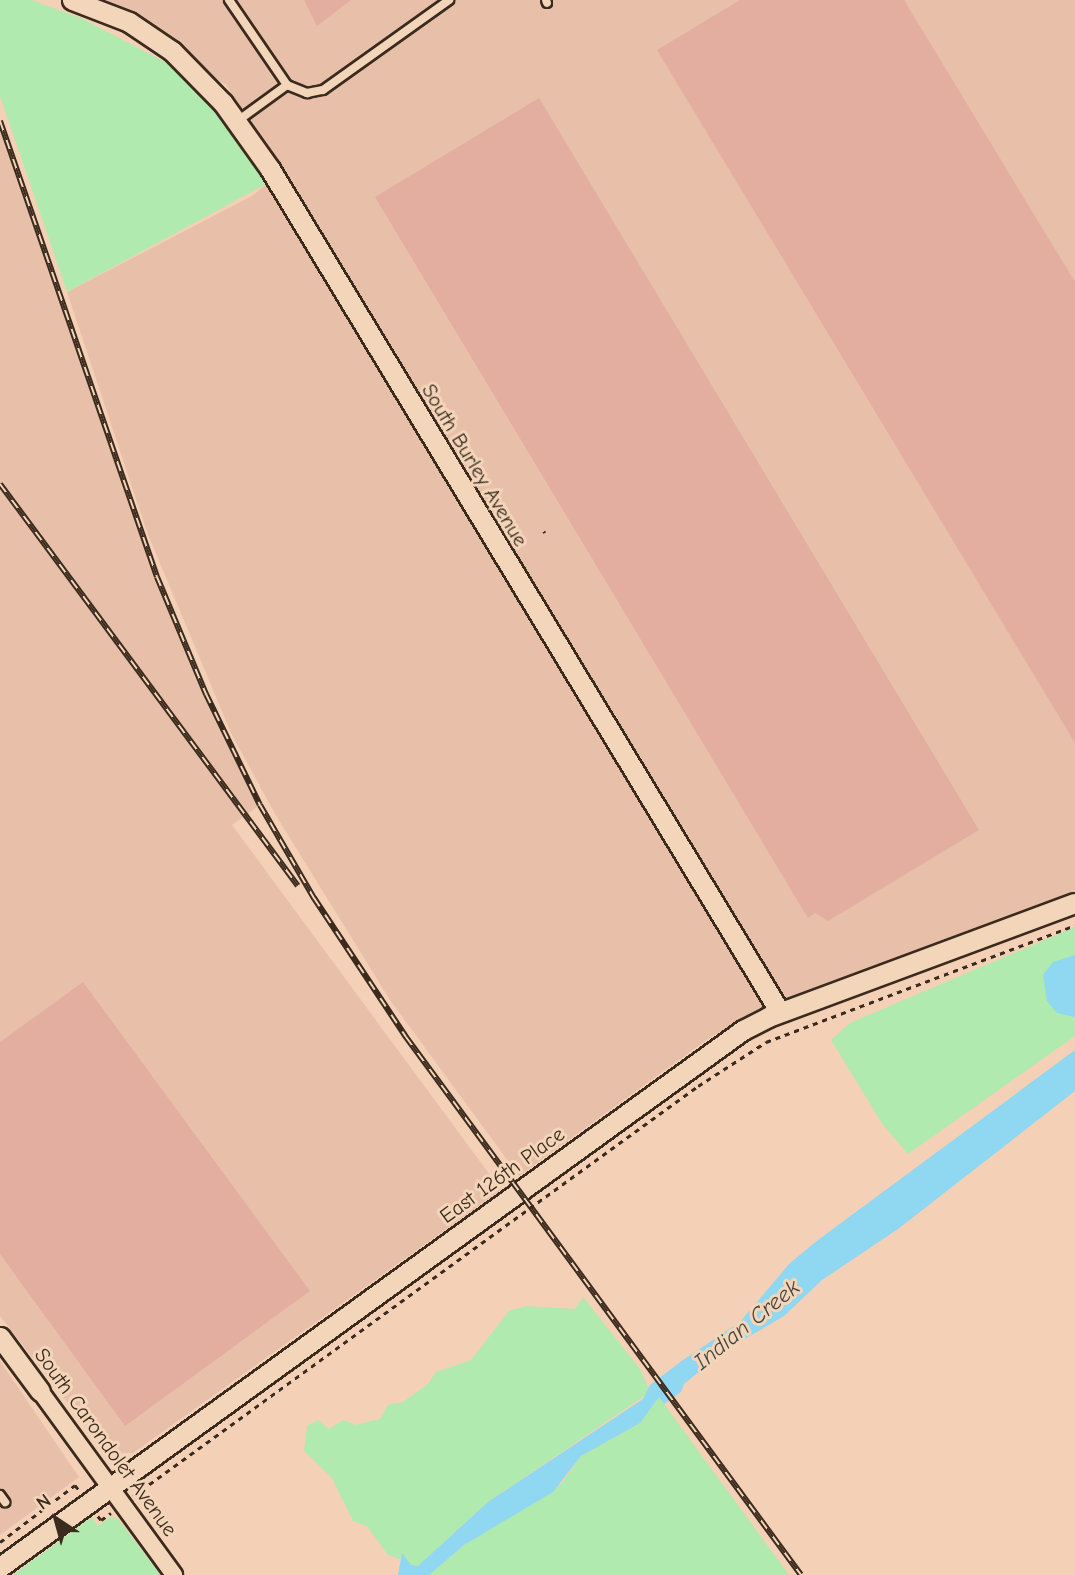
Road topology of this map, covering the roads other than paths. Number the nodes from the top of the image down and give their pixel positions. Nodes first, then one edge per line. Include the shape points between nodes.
1 (72, 0) edge
2 (229, 0) edge
3 (449, 0) edge
4 (287, 85) junction
5 (236, 122) junction
6 (1075, 903) edge
7 (780, 1012) junction
8 (0, 1337) edge
9 (40, 1391) joint
10 (110, 1487) junction
11 (0, 1567) edge
12 (174, 1575) edge

1 - 5 street, South Burley Avenue via 153,36 203,81
2 - 4 lane
3 - 4 lane via 323,90 307,93
4 - 5 lane
5 - 7 street, South Burley Avenue via 270,169
6 - 7 street, East 126th Place
7 - 10 street, East 126th Place via 711,1052
8 - 9 street, South Carondolet Avenue
9 - 10 street, South Carondolet Avenue
10 - 11 street, East 126th Place
10 - 12 street, South Carondolet Avenue

